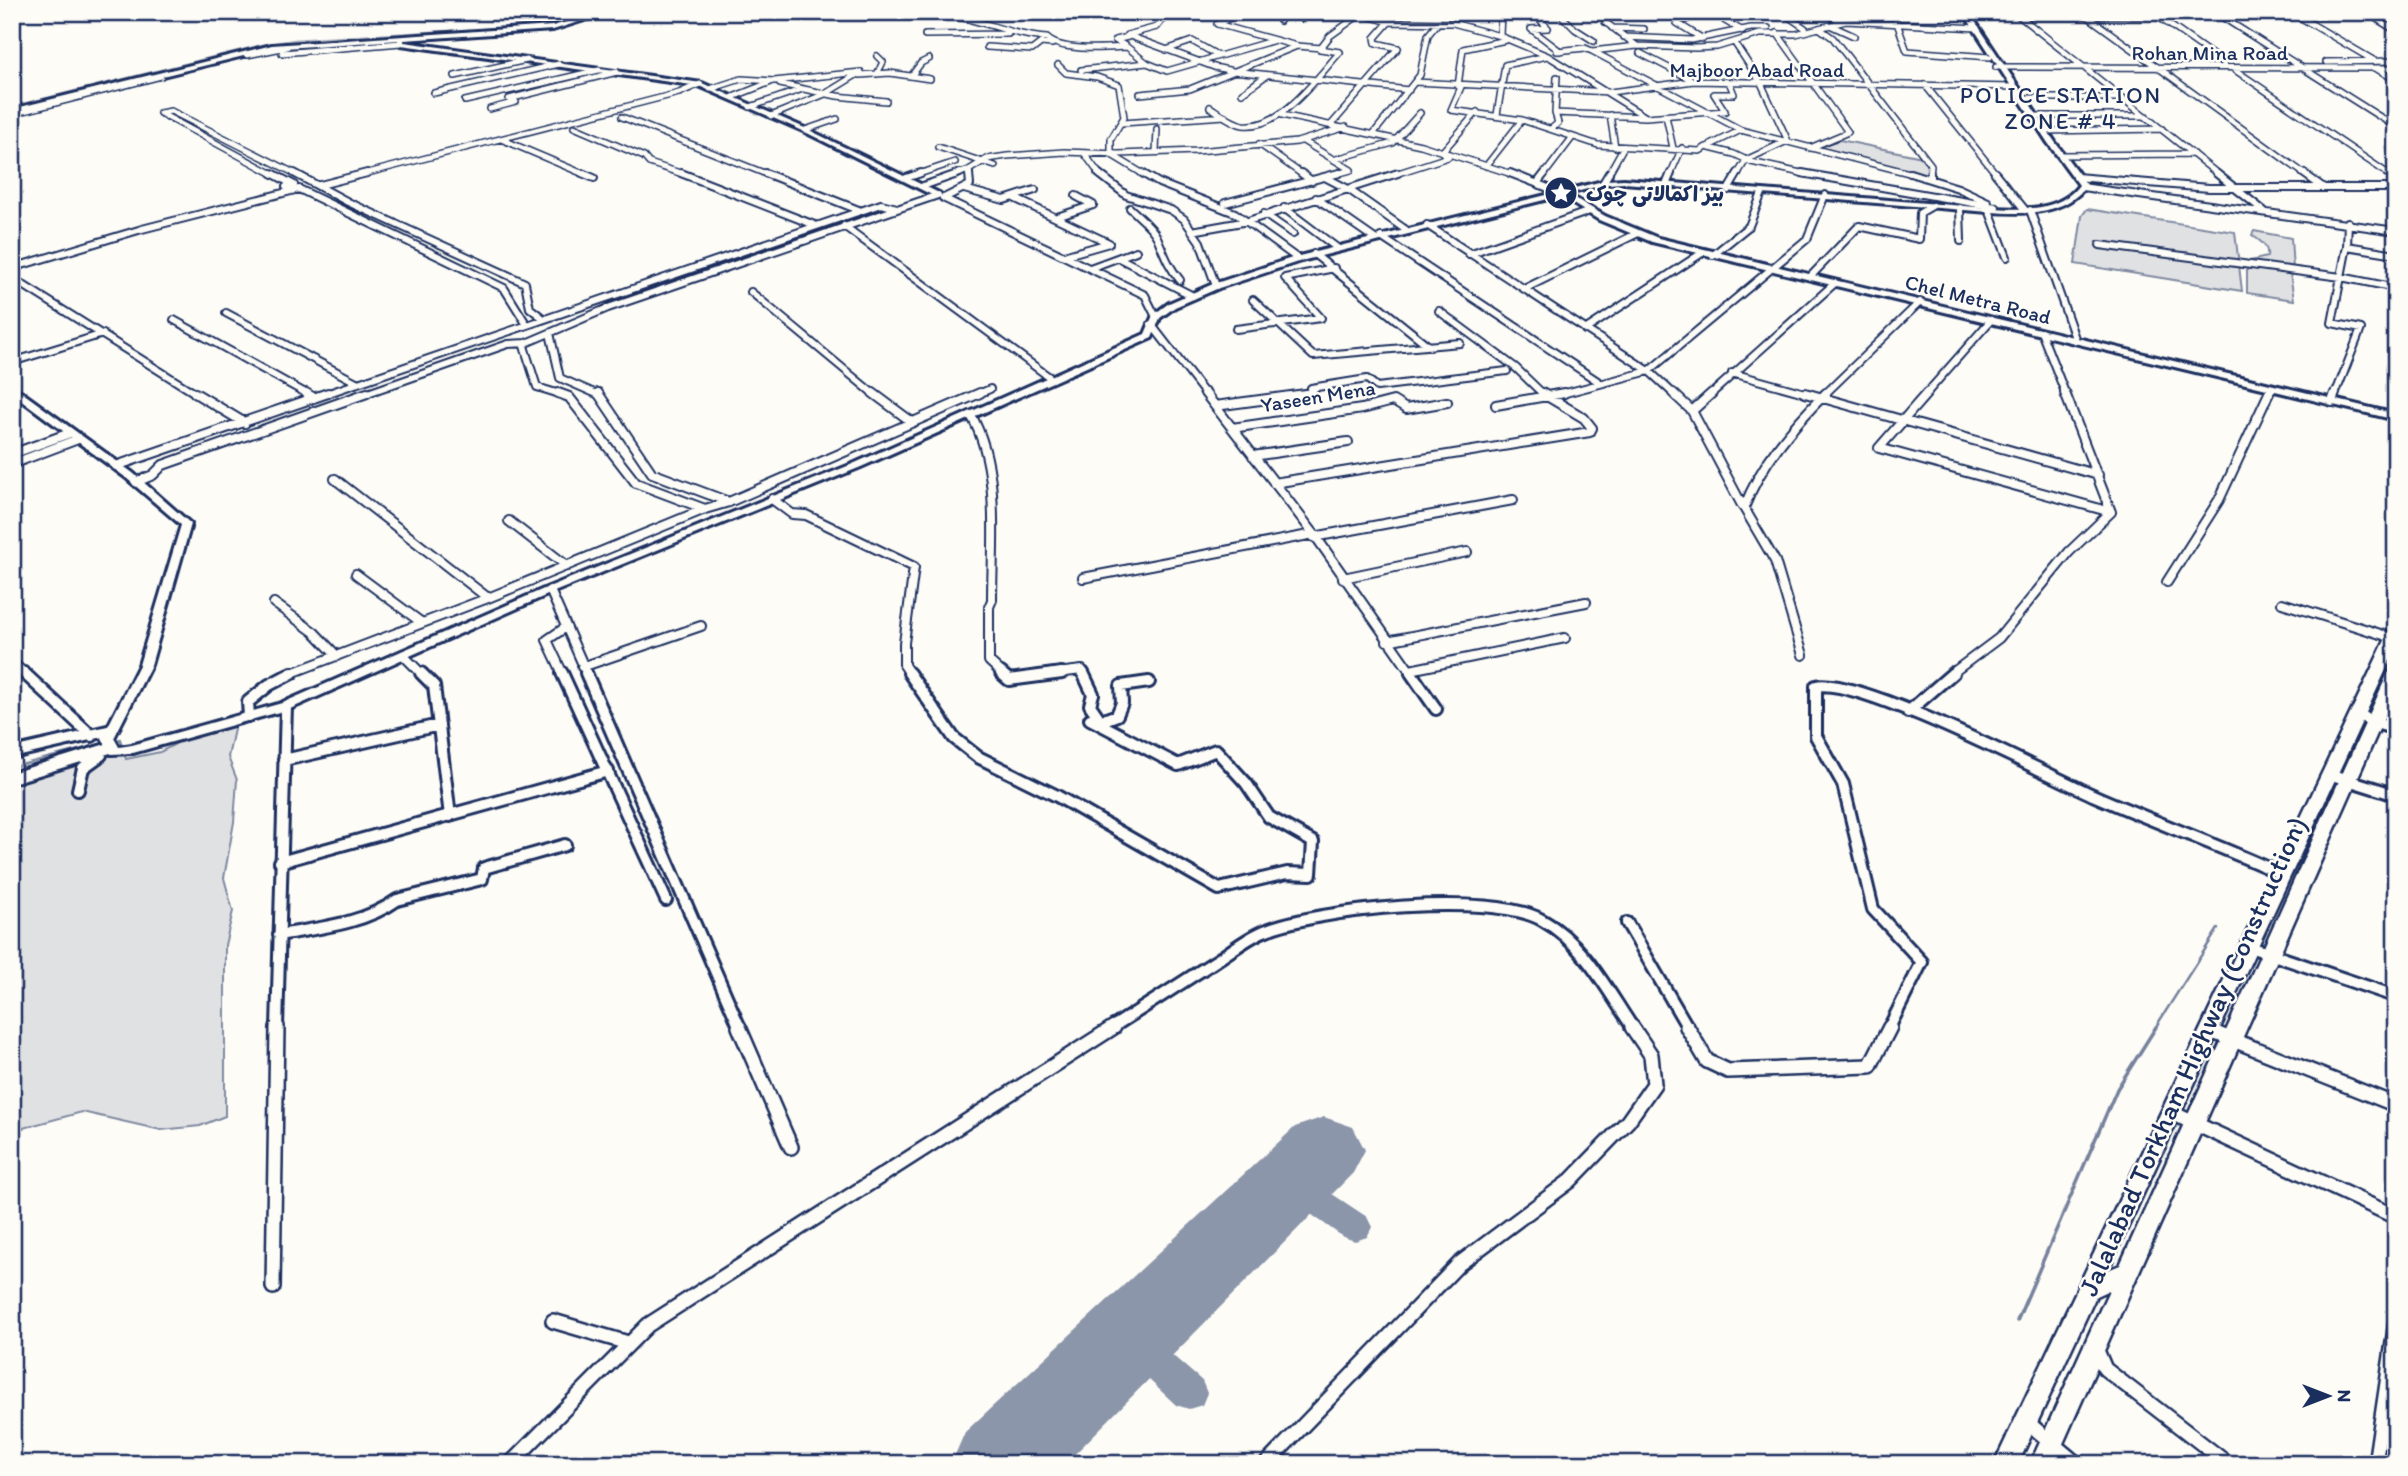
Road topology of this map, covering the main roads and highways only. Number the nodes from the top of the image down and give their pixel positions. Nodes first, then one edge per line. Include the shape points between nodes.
1 (2393, 643) edge
2 (2396, 673) edge
3 (2347, 733) junction
4 (2358, 754) junction
5 (2129, 1271) junction
6 (2089, 1289) junction
7 (2006, 1464) edge
8 (2042, 1464) edge

1 - 3 highway
2 - 4 highway, Jalalabad Torkham Highway (Construction)
3 - 4 highway
3 - 6 highway
4 - 5 highway, Jalalabad Torkham Highway (Construction)
5 - 6 highway
5 - 8 highway, Jalalabad Torkham Highway (Construction)
6 - 7 highway

